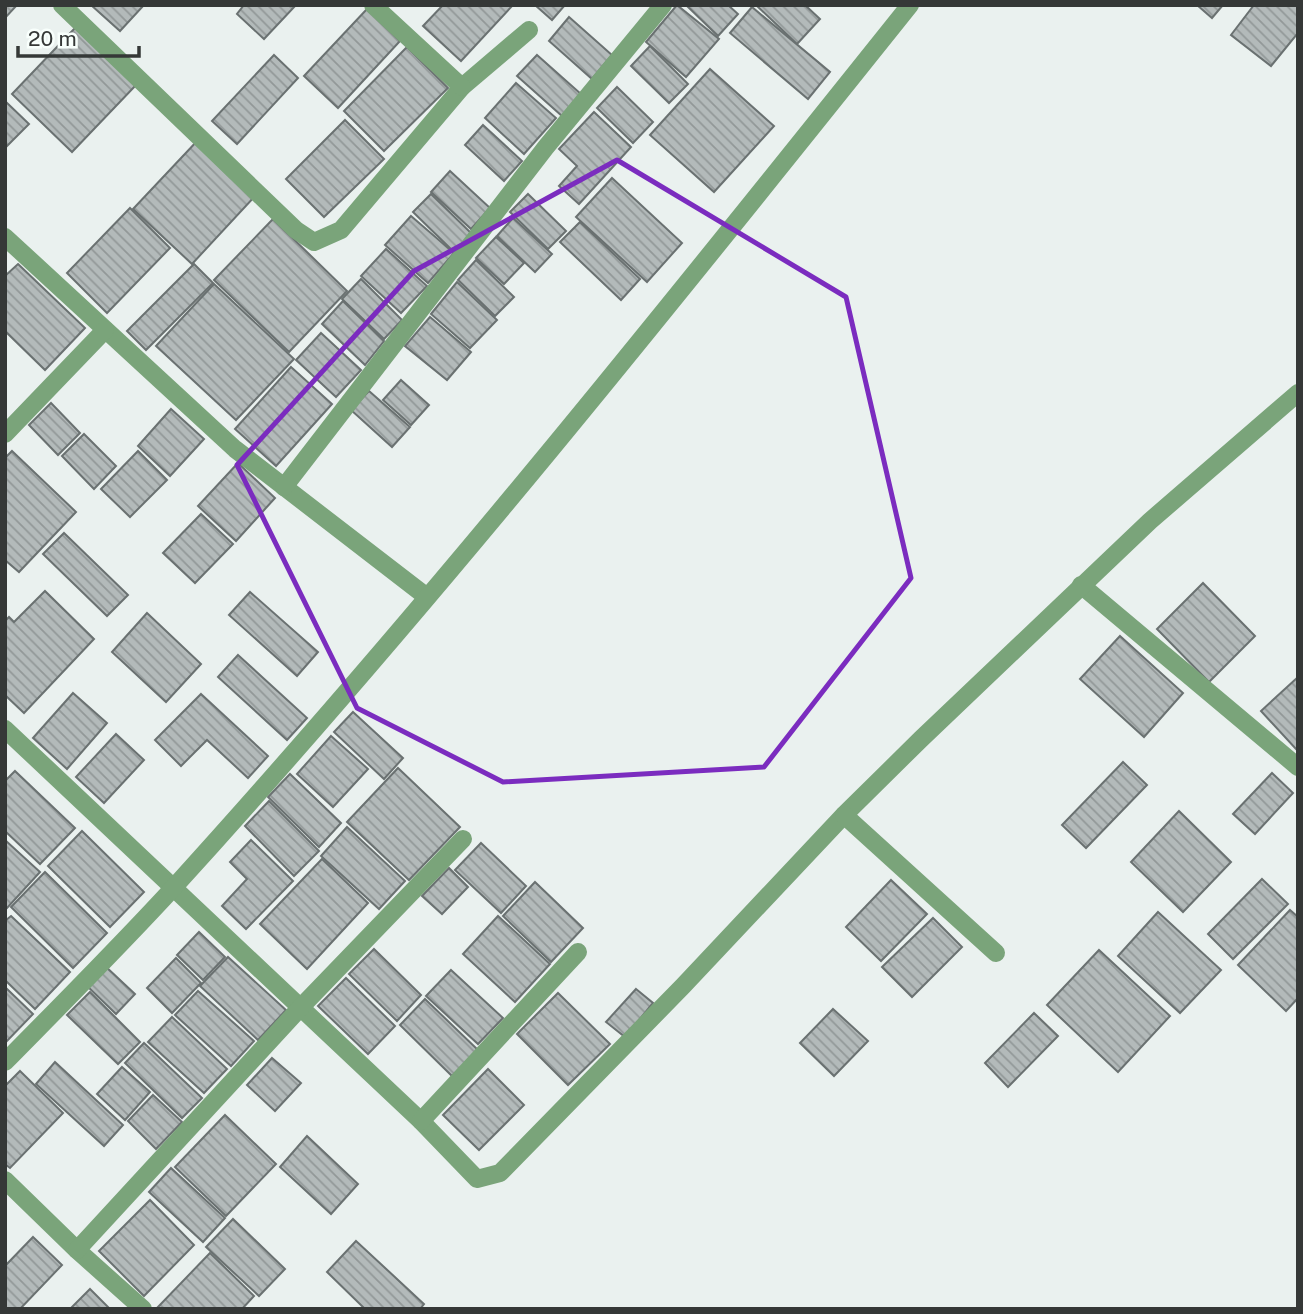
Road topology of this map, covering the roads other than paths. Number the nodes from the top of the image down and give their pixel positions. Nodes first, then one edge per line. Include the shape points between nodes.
1 (62, 5) edge
2 (373, 5) edge
3 (663, 5) edge
4 (910, 5) edge
5 (529, 30) dead end
6 (462, 87) junction
7 (5, 237) edge
8 (105, 330) junction
9 (1298, 393) edge
10 (5, 433) edge
11 (284, 487) junction
12 (1081, 585) junction
13 (427, 597) junction
14 (5, 729) edge
15 (1298, 767) edge
16 (844, 815) junction
17 (463, 839) dead end
18 (173, 888) junction
19 (578, 952) dead end
20 (996, 953) dead end
21 (300, 1008) junction
22 (5, 1062) edge
23 (421, 1121) junction
24 (5, 1180) edge
25 (77, 1250) junction
26 (144, 1309) edge

1 - 6 street via 296,230 314,242 341,230
2 - 6 street
3 - 11 street via 545,148
4 - 13 street
5 - 6 street
7 - 8 street
8 - 10 street
8 - 11 street via 235,449
9 - 12 street
11 - 13 street
12 - 15 street
12 - 16 street
13 - 18 street
14 - 18 street
16 - 20 street
16 - 23 street via 500,1173 477,1179
17 - 21 street
18 - 21 street
18 - 22 street
19 - 23 street
21 - 23 street
21 - 25 street
24 - 25 street
25 - 26 street

